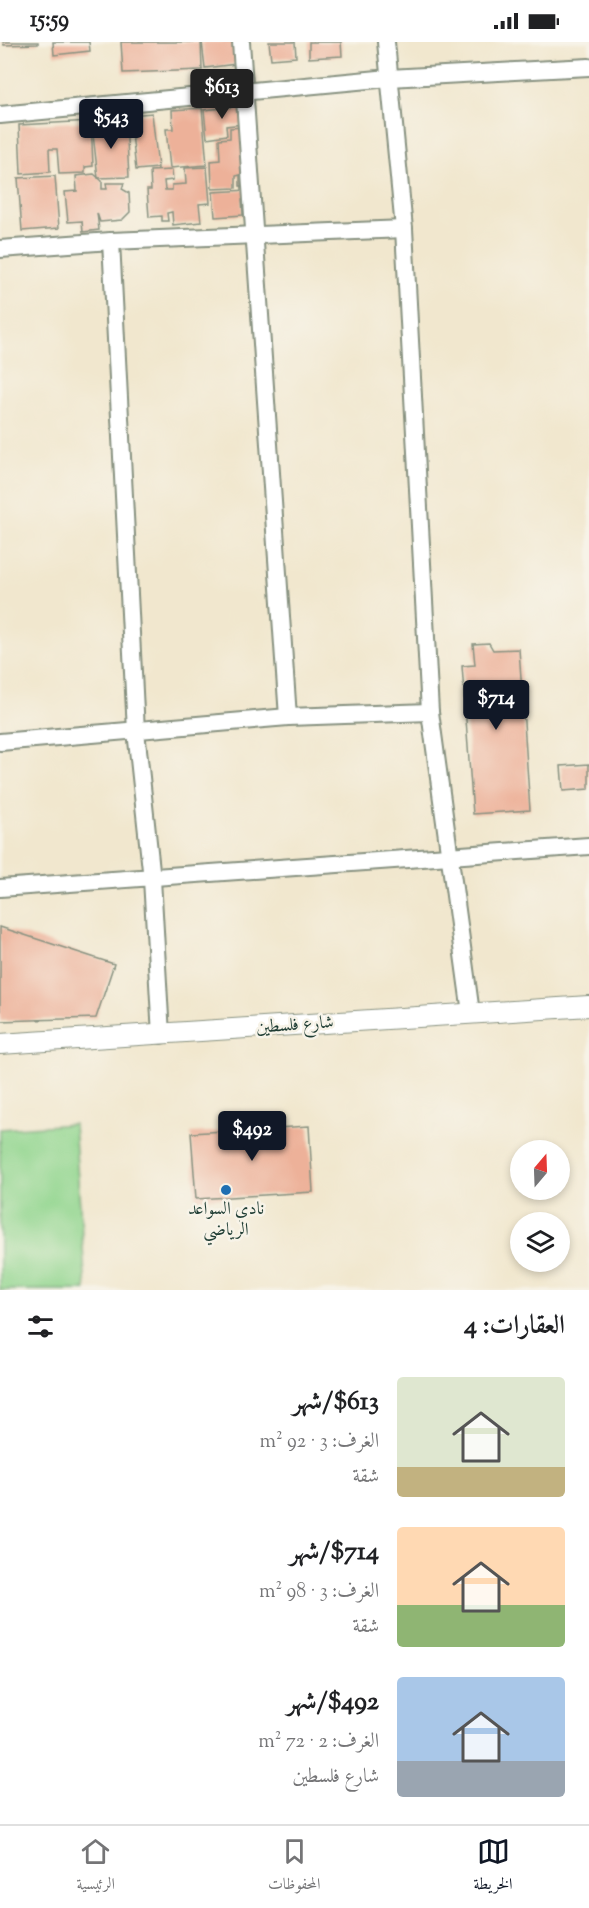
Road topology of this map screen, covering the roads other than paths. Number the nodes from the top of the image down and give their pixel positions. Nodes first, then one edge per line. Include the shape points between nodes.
1 (241, 42) edge
2 (386, 42) edge
3 (589, 67) edge
4 (389, 78) junction
5 (246, 91) junction
6 (0, 115) edge
7 (404, 229) junction
8 (255, 236) junction
9 (111, 241) junction
10 (0, 249) edge
11 (430, 712) junction
12 (288, 717) junction
13 (136, 731) junction
14 (0, 742) edge
15 (589, 846) edge
16 (450, 854) junction
17 (152, 879) junction
18 (0, 888) edge
19 (589, 1006) edge
20 (471, 1013) junction
21 (161, 1035) junction
22 (0, 1044) edge

1 - 5 street
2 - 4 street
3 - 4 street
4 - 5 street
4 - 7 street
5 - 6 street
5 - 8 street
7 - 8 street
7 - 11 street
8 - 9 street
8 - 12 street
9 - 10 street
9 - 13 street
11 - 12 street
11 - 16 street
12 - 13 street
13 - 14 street
13 - 17 street
15 - 16 street
16 - 17 street
16 - 20 street
17 - 18 street
17 - 21 street
19 - 20 street, شارع فلسطين
20 - 21 street, شارع فلسطين
21 - 22 street, شارع فلسطين

